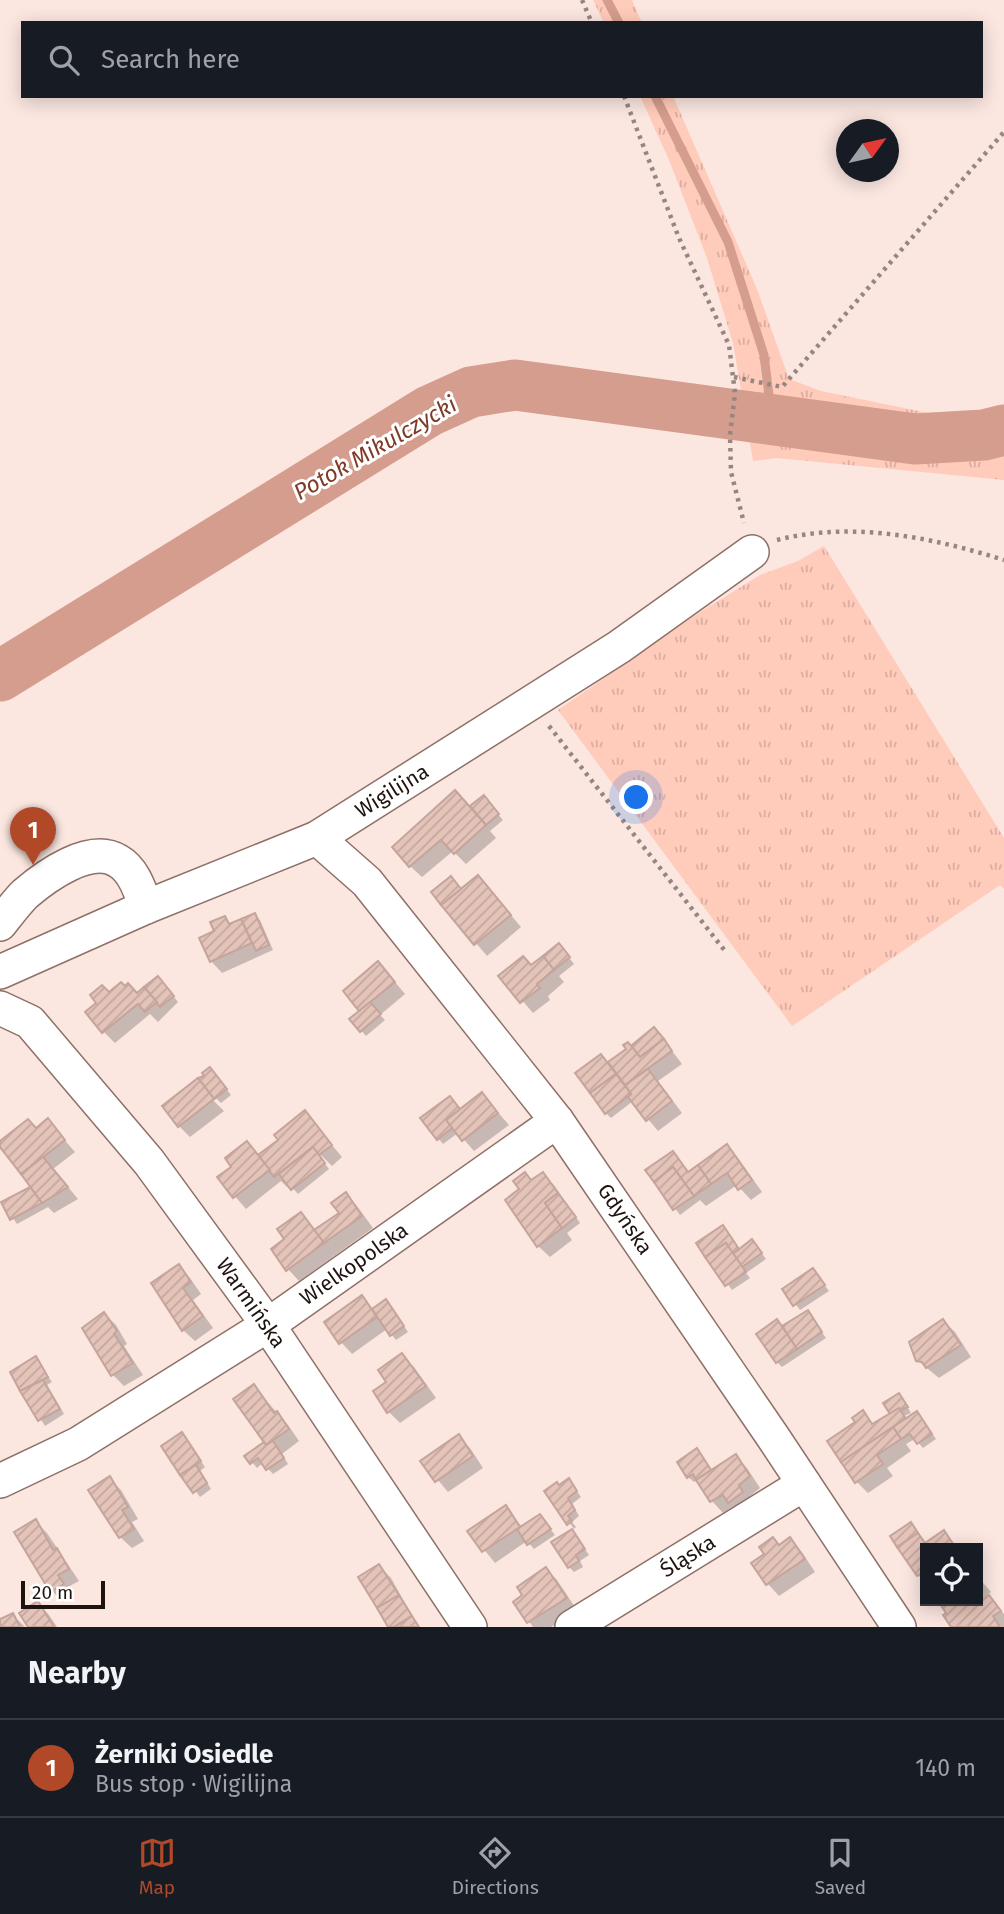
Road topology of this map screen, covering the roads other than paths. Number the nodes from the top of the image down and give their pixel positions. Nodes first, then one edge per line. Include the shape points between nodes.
1 (752, 552) road end
2 (317, 838) junction
3 (146, 907) junction
4 (0, 924) edge
5 (0, 972) edge
6 (0, 1008) edge
7 (557, 1121) junction
8 (268, 1325) junction
9 (0, 1481) edge
10 (804, 1484) junction
11 (470, 1627) edge
12 (572, 1627) edge
13 (899, 1627) edge

1 - 2 street, Wigilijna via 620,647
2 - 3 street, Wigilijna
2 - 7 street, Gdyńska via 367,882
3 - 4 street via 137,881 118,860 91,855 60,869 24,895
3 - 5 street, Wigilijna
6 - 8 street, Warmińska via 30,1022 141,1152
7 - 8 street, Wielkopolska
7 - 10 street, Gdyńska
8 - 9 street, Wielkopolska via 78,1444
8 - 11 street, Warmińska
10 - 12 street, Śląska
10 - 13 street, Gdyńska

